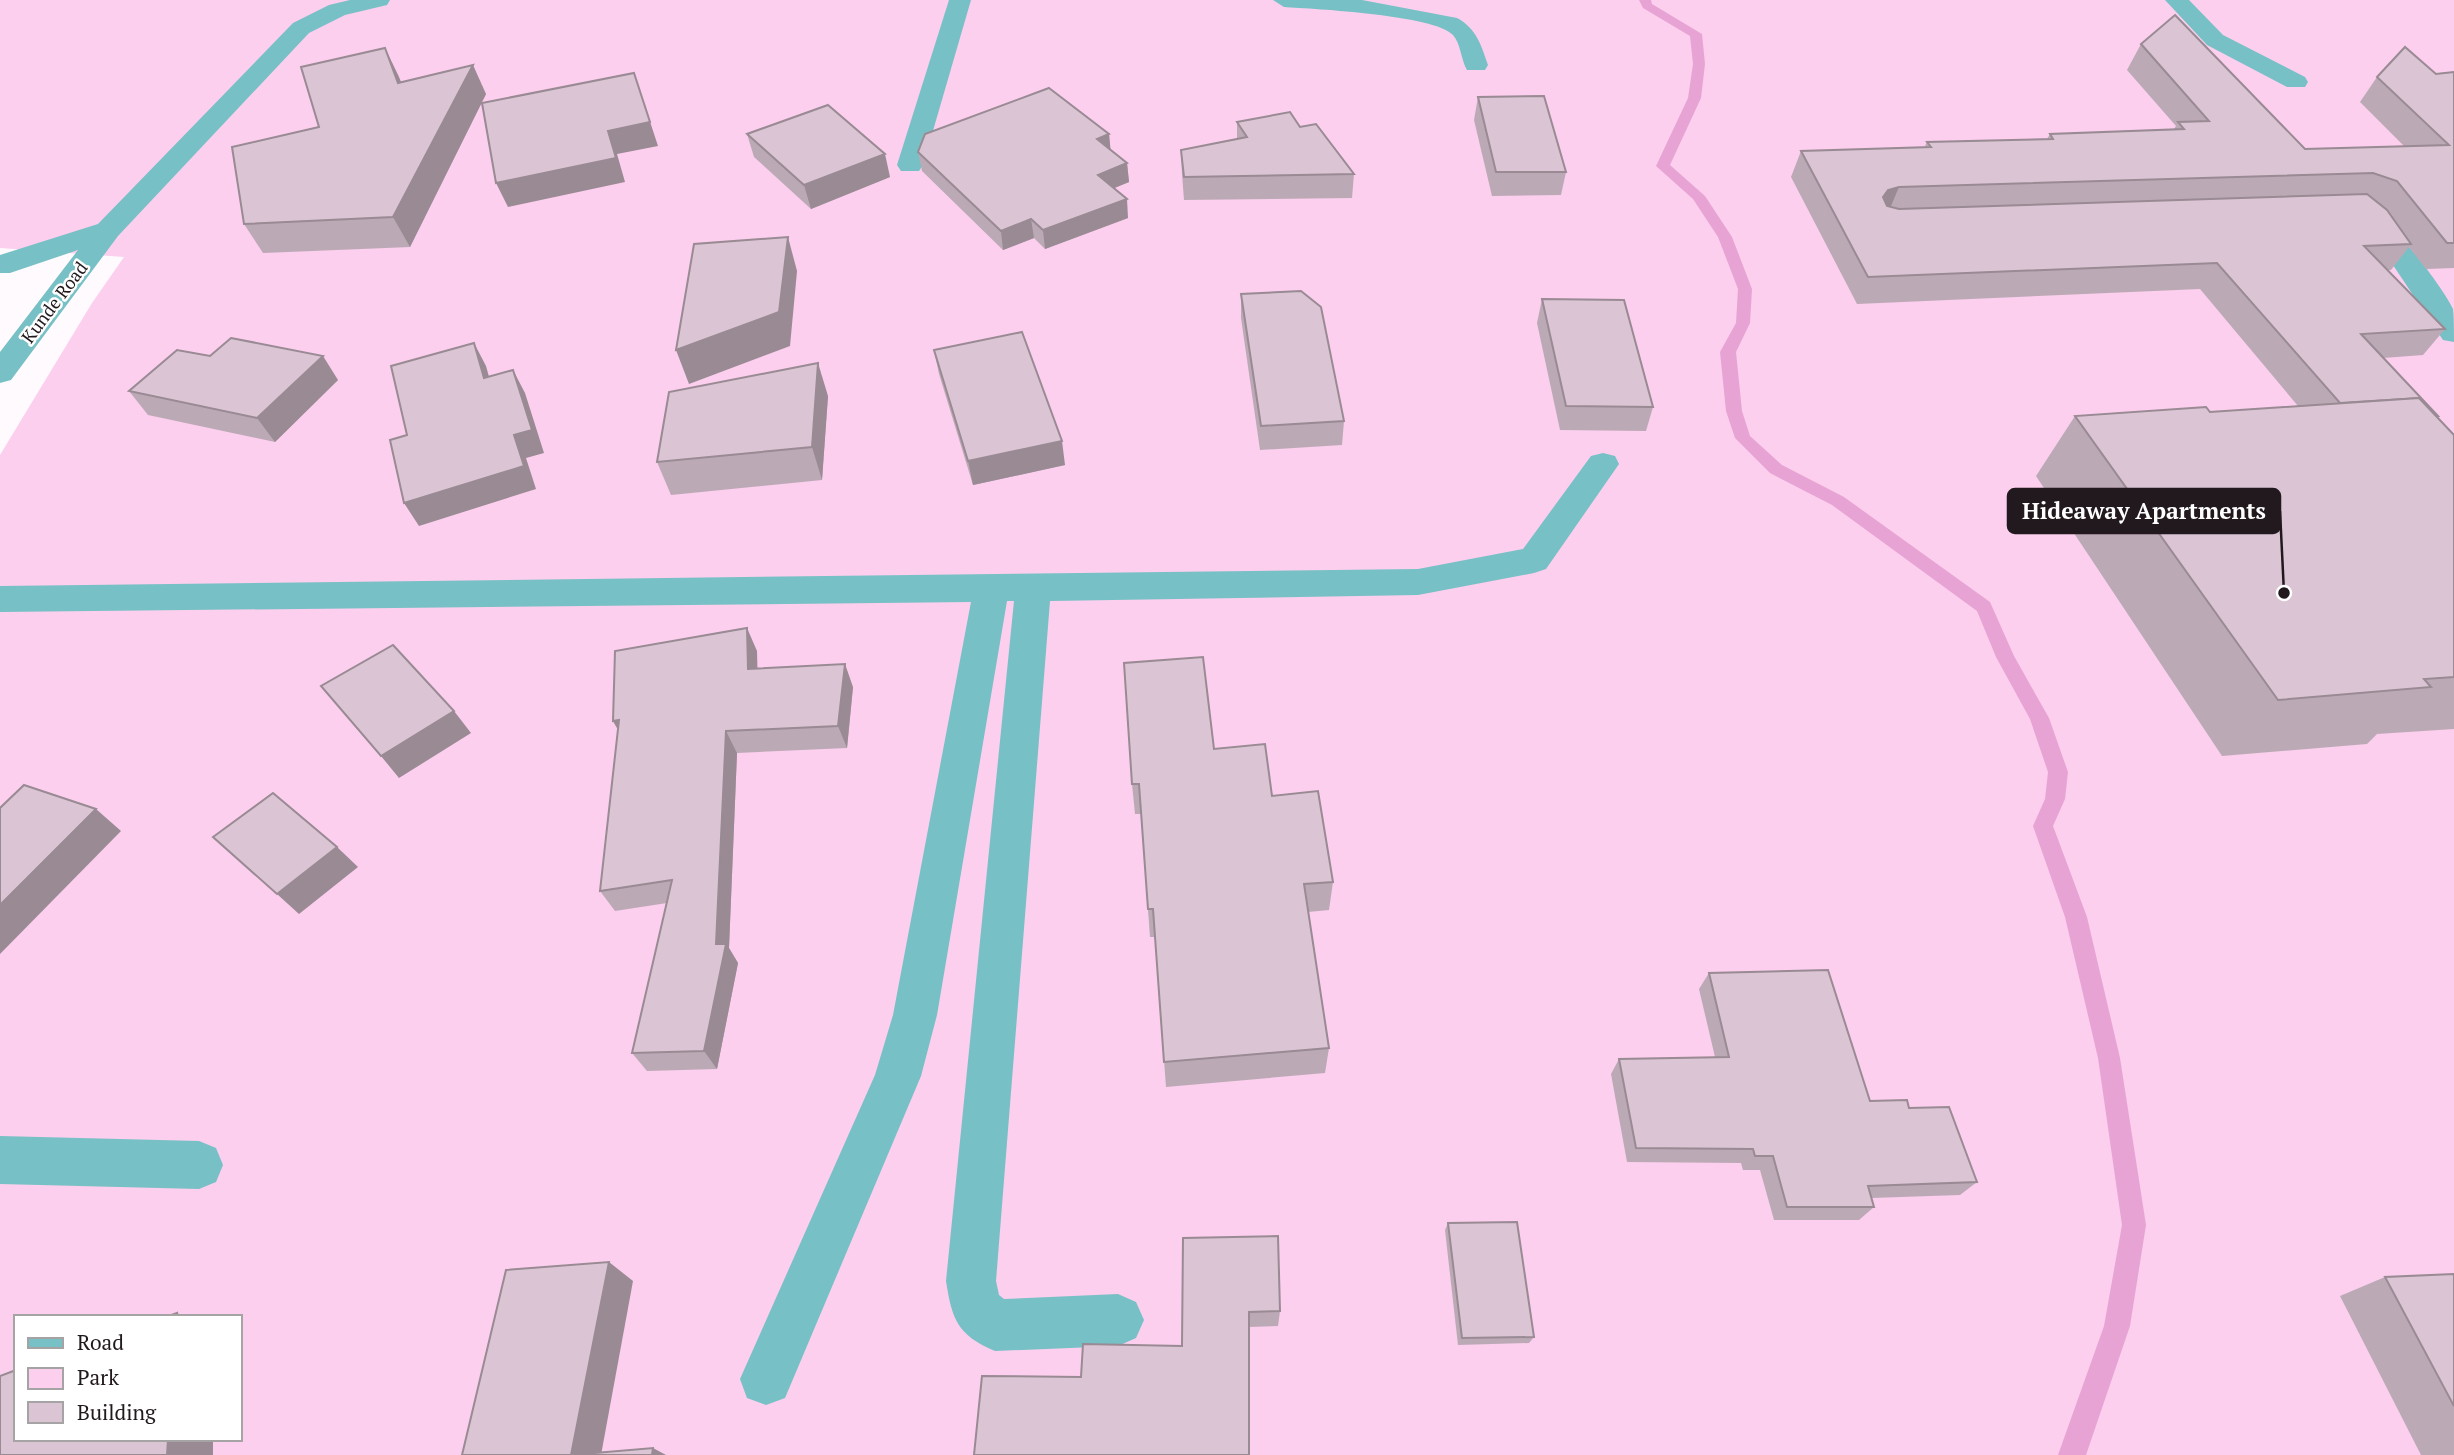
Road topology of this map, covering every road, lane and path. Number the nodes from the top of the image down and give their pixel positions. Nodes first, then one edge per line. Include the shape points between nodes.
1 (379, 0) edge
2 (960, 0) edge
3 (1284, 0) edge
4 (2176, 0) edge
5 (1476, 65) dead end
6 (2296, 82) dead end
7 (910, 165) dead end
8 (2346, 208) edge
9 (108, 230) junction
10 (0, 264) edge
11 (2454, 333) edge
12 (0, 373) edge
13 (1603, 464) dead end
14 (1012, 589) junction
15 (0, 598) edge
16 (0, 1160) edge
17 (199, 1165) dead end
18 (1118, 1320) dead end
19 (766, 1378) dead end

1 - 9 street, Kunde Road via 337,10 301,28
2 - 7 street
3 - 5 street via 1406,14 1449,24 1463,31
4 - 6 street via 2215,40
8 - 11 street via 2366,215 2379,228
9 - 10 street
9 - 12 street, Kunde Road
13 - 14 street via 1534,560 1418,582
14 - 15 street
14 - 18 street via 971,1281 976,1309 995,1325
14 - 19 street via 901,1064
16 - 17 street

